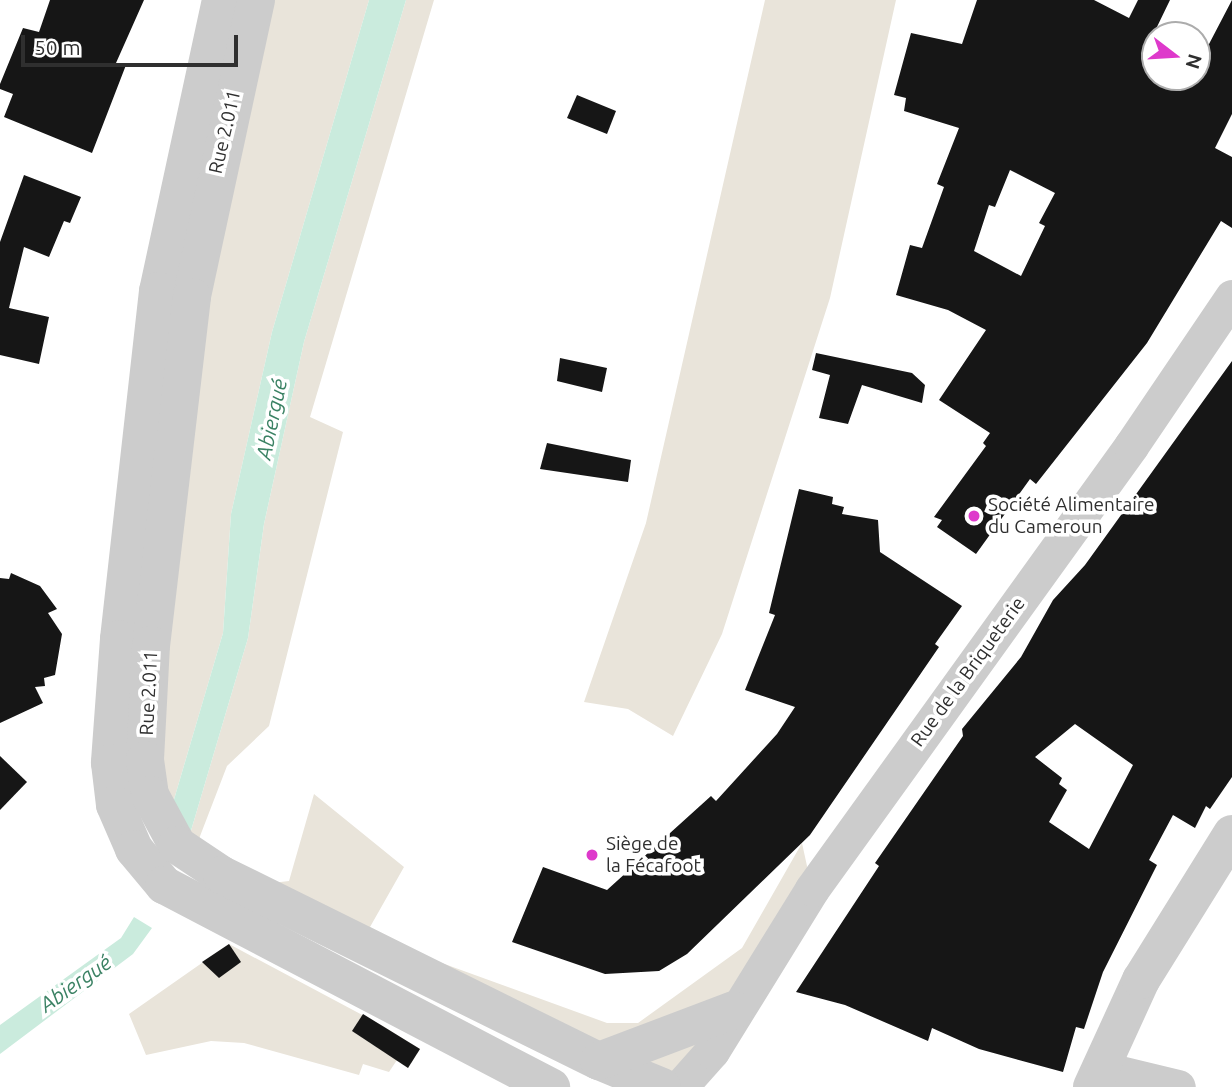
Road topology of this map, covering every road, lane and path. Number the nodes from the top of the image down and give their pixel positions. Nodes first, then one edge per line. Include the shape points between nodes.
1 (221, 0) edge
2 (256, 0) edge
3 (1232, 296) edge
4 (1232, 834) edge
5 (734, 1010) junction
6 (712, 1051) junction
7 (599, 1061) junction
8 (1096, 1077) edge
9 (551, 1087) edge
10 (662, 1087) edge
11 (680, 1087) edge
12 (714, 1087) edge
13 (1178, 1087) edge

1 - 9 street, Rue 2.011 via 158,291 119,639 110,763 115,805 134,849 163,885
2 - 7 street, Rue 2.011 via 192,297 151,645 145,760 150,795 177,845 222,875
3 - 5 street, Rue de la Briqueterie via 1131,446 813,889
4 - 8 street via 1141,981
5 - 6 street, Rue de la Briqueterie
5 - 7 street
6 - 11 street, Rue de la Briqueterie
6 - 12 street
7 - 10 street, Rue 2.011
8 - 13 street

